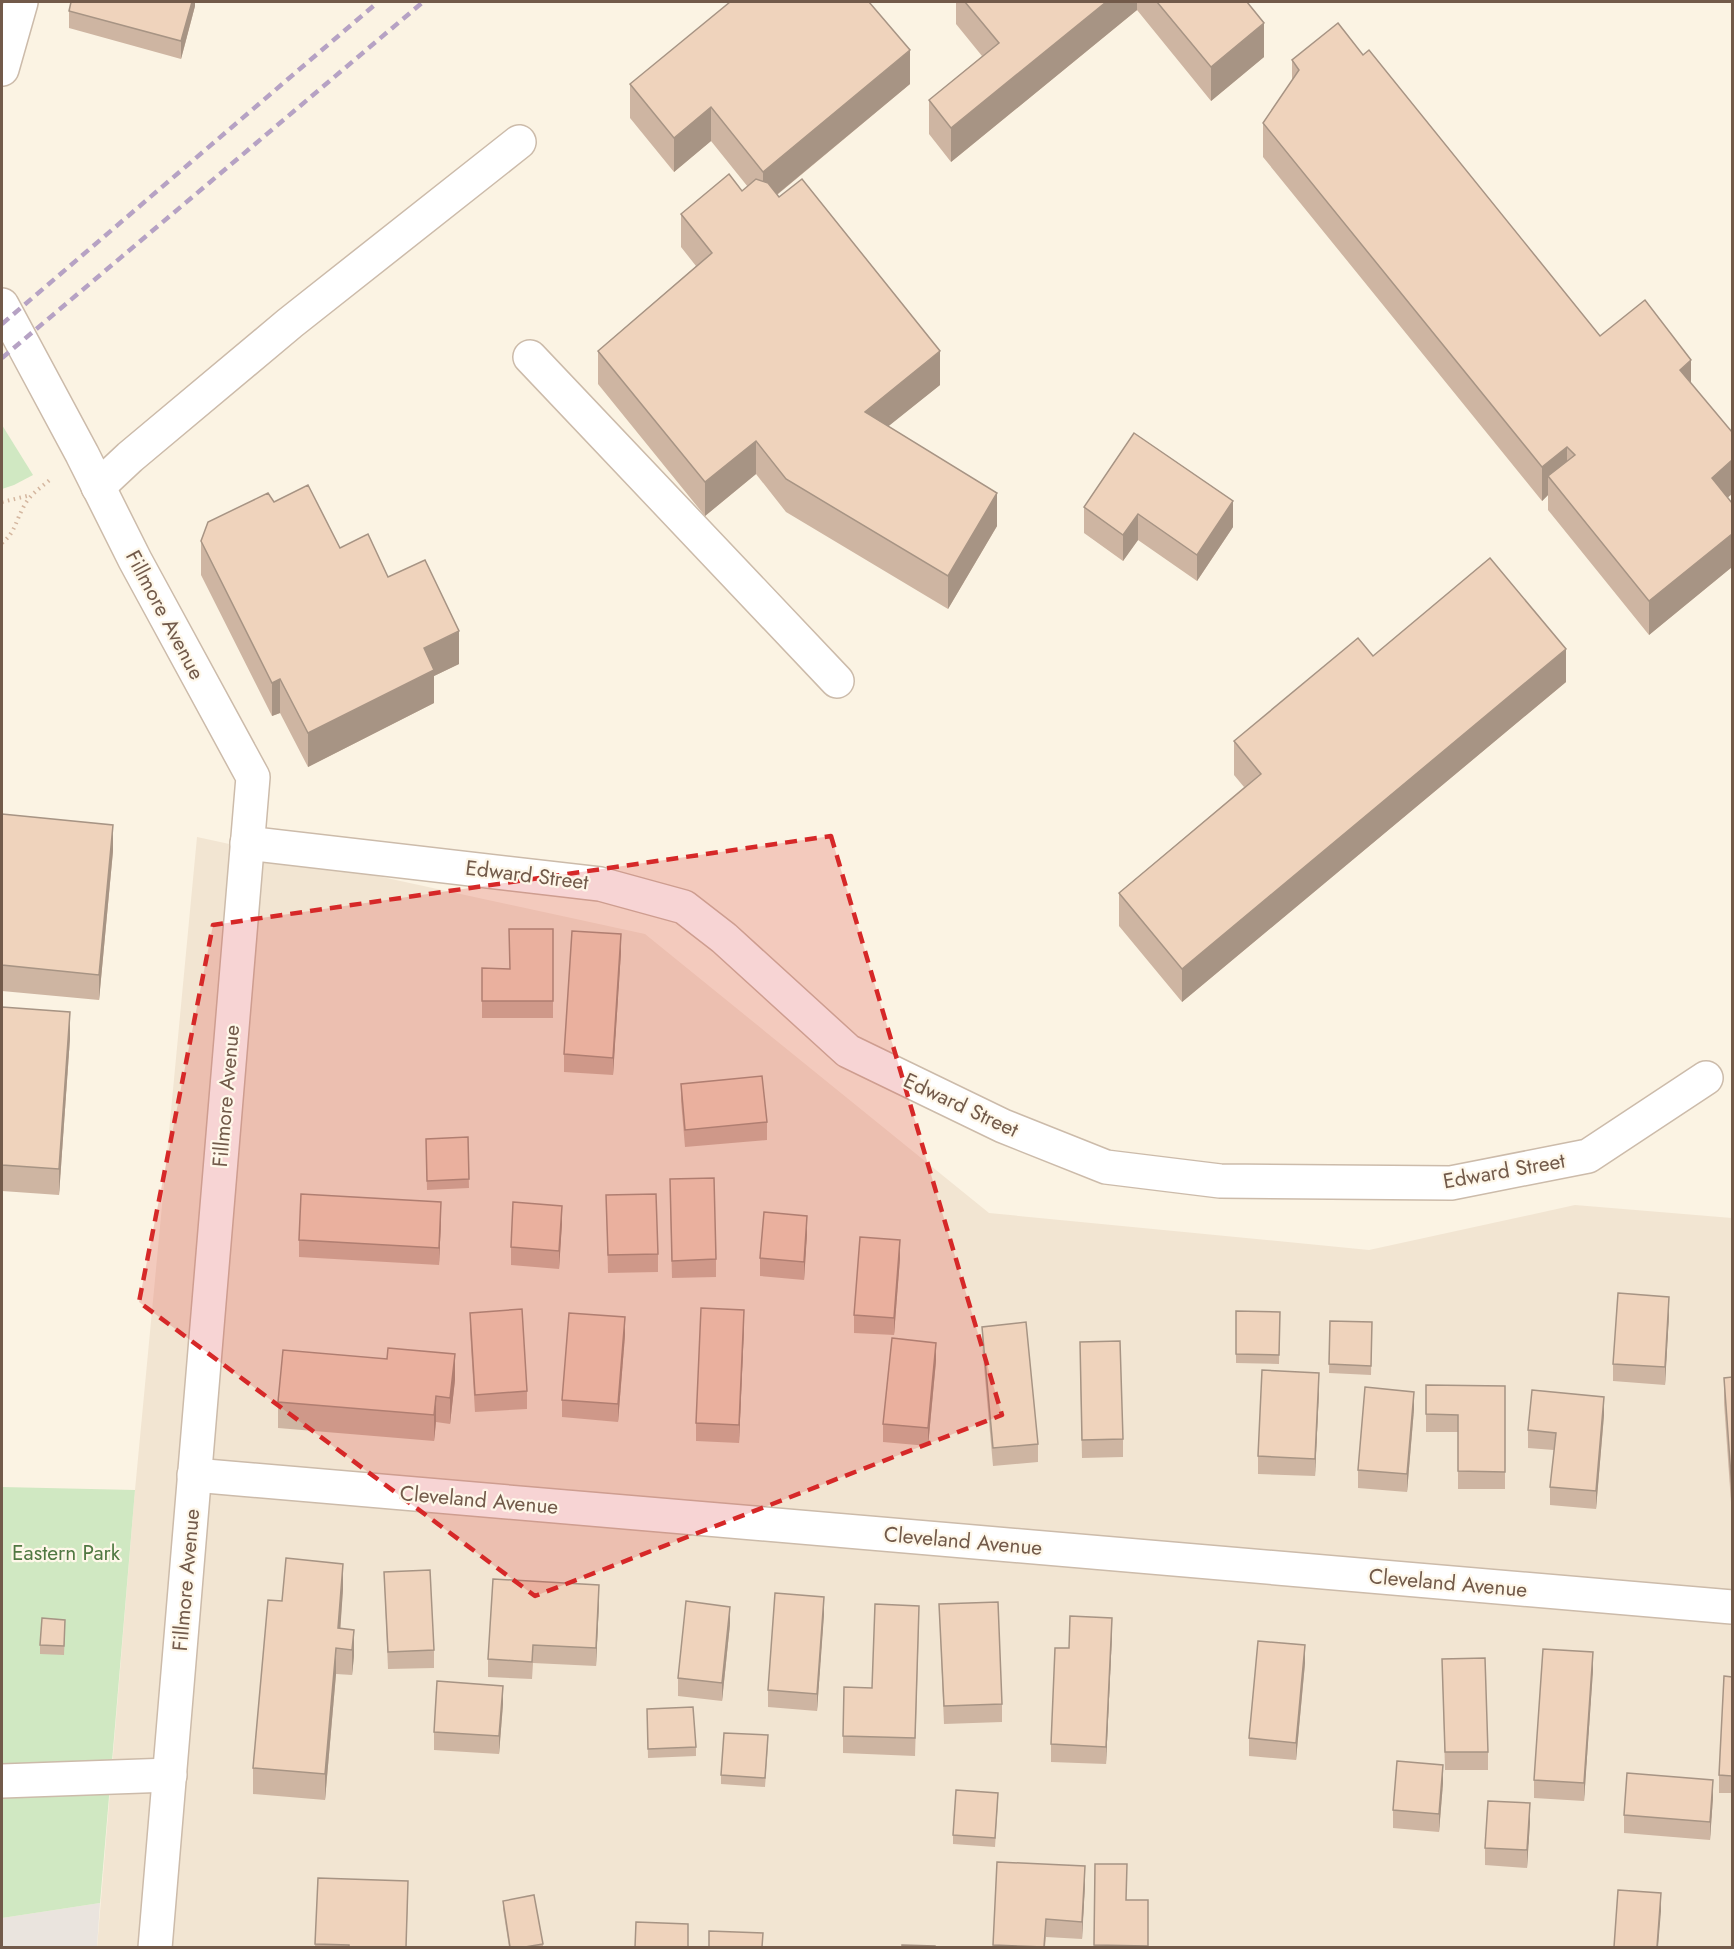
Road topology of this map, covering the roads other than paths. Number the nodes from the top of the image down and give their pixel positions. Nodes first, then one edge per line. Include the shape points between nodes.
1 (21, 2) edge
2 (2, 69) edge
3 (519, 142) dead end
4 (2, 305) edge
5 (530, 357) dead end
6 (98, 487) junction
7 (837, 681) dead end
8 (247, 843) junction
9 (1706, 1078) dead end
10 (194, 1475) junction
11 (1732, 1607) edge
12 (170, 1775) junction
13 (2, 1781) edge
14 (155, 1947) edge

1 - 2 street
3 - 6 street via 282,331
4 - 6 street, Fillmore Avenue
5 - 7 street
6 - 8 street, Fillmore Avenue via 253,777
8 - 9 street, Edward Street via 600,884 684,907 724,938 848,1051 1003,1126 1106,1167 1220,1181 1451,1184 1588,1156
8 - 10 street, Fillmore Avenue
10 - 11 street, Cleveland Avenue
10 - 12 street, Fillmore Avenue
12 - 13 street
12 - 14 street, Fillmore Avenue

